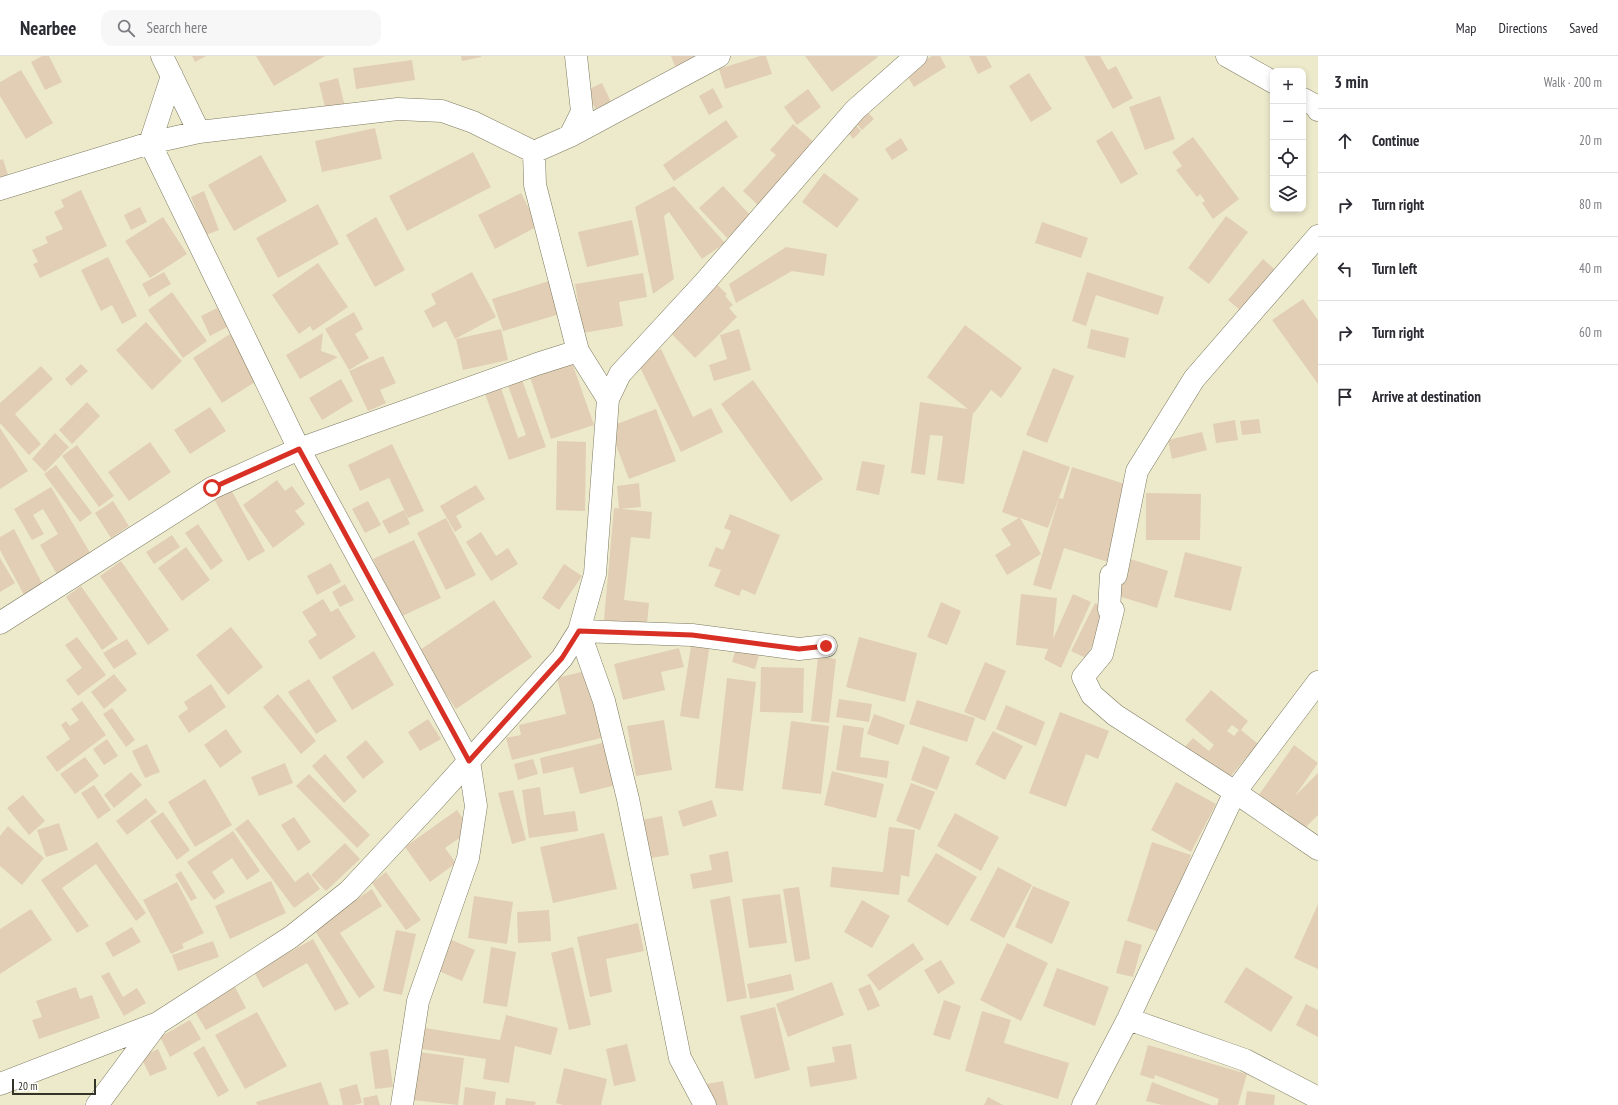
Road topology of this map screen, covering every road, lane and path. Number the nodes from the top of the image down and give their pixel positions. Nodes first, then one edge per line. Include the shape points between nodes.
1 (162, 56) edge
2 (576, 56) edge
3 (719, 56) edge
4 (916, 56) edge
5 (1227, 56) edge
6 (172, 76) junction
7 (1270, 80) edge
8 (1306, 101) edge
9 (1318, 108) edge
10 (199, 132) junction
11 (570, 136) junction
12 (150, 143) junction
13 (534, 152) junction
14 (0, 189) edge
15 (1318, 236) edge
16 (578, 351) junction
17 (608, 399) junction
18 (299, 449) junction
19 (0, 623) edge
20 (579, 631) junction
21 (826, 646) dead end
22 (1318, 682) edge
23 (469, 761) junction
24 (1235, 792) junction
25 (1318, 849) edge
26 (1128, 1019) junction
27 (158, 1023) junction
28 (0, 1084) edge
29 (1318, 1098) edge
30 (97, 1105) edge
31 (402, 1105) edge
32 (705, 1105) edge
33 (1083, 1105) edge

1 - 6 main road
2 - 11 main road via 582,112
3 - 11 main road
4 - 17 main road via 854,110 620,374
5 - 7 main road
6 - 10 main road
6 - 12 main road
8 - 9 main road
10 - 12 main road
10 - 13 main road via 398,109 442,110
11 - 13 main road
12 - 14 main road
12 - 18 main road
13 - 16 main road via 535,185
15 - 24 main road via 1194,379 1137,471 1116,575 1111,575 1109,610 1113,610 1102,654 1083,677 1092,695 1115,715
16 - 17 main road
16 - 18 main road
17 - 20 main road via 596,574
18 - 19 main road via 212,488
18 - 23 main road
20 - 21 main road via 692,635 799,649
20 - 23 main road via 562,658
20 - 32 main road via 604,701 628,799 680,1058
22 - 24 main road
23 - 27 main road via 349,891 291,937
23 - 31 main road via 476,806 468,858 418,1001
24 - 25 main road
24 - 26 main road
26 - 29 main road via 1245,1060
26 - 33 main road
27 - 28 main road
27 - 30 main road

